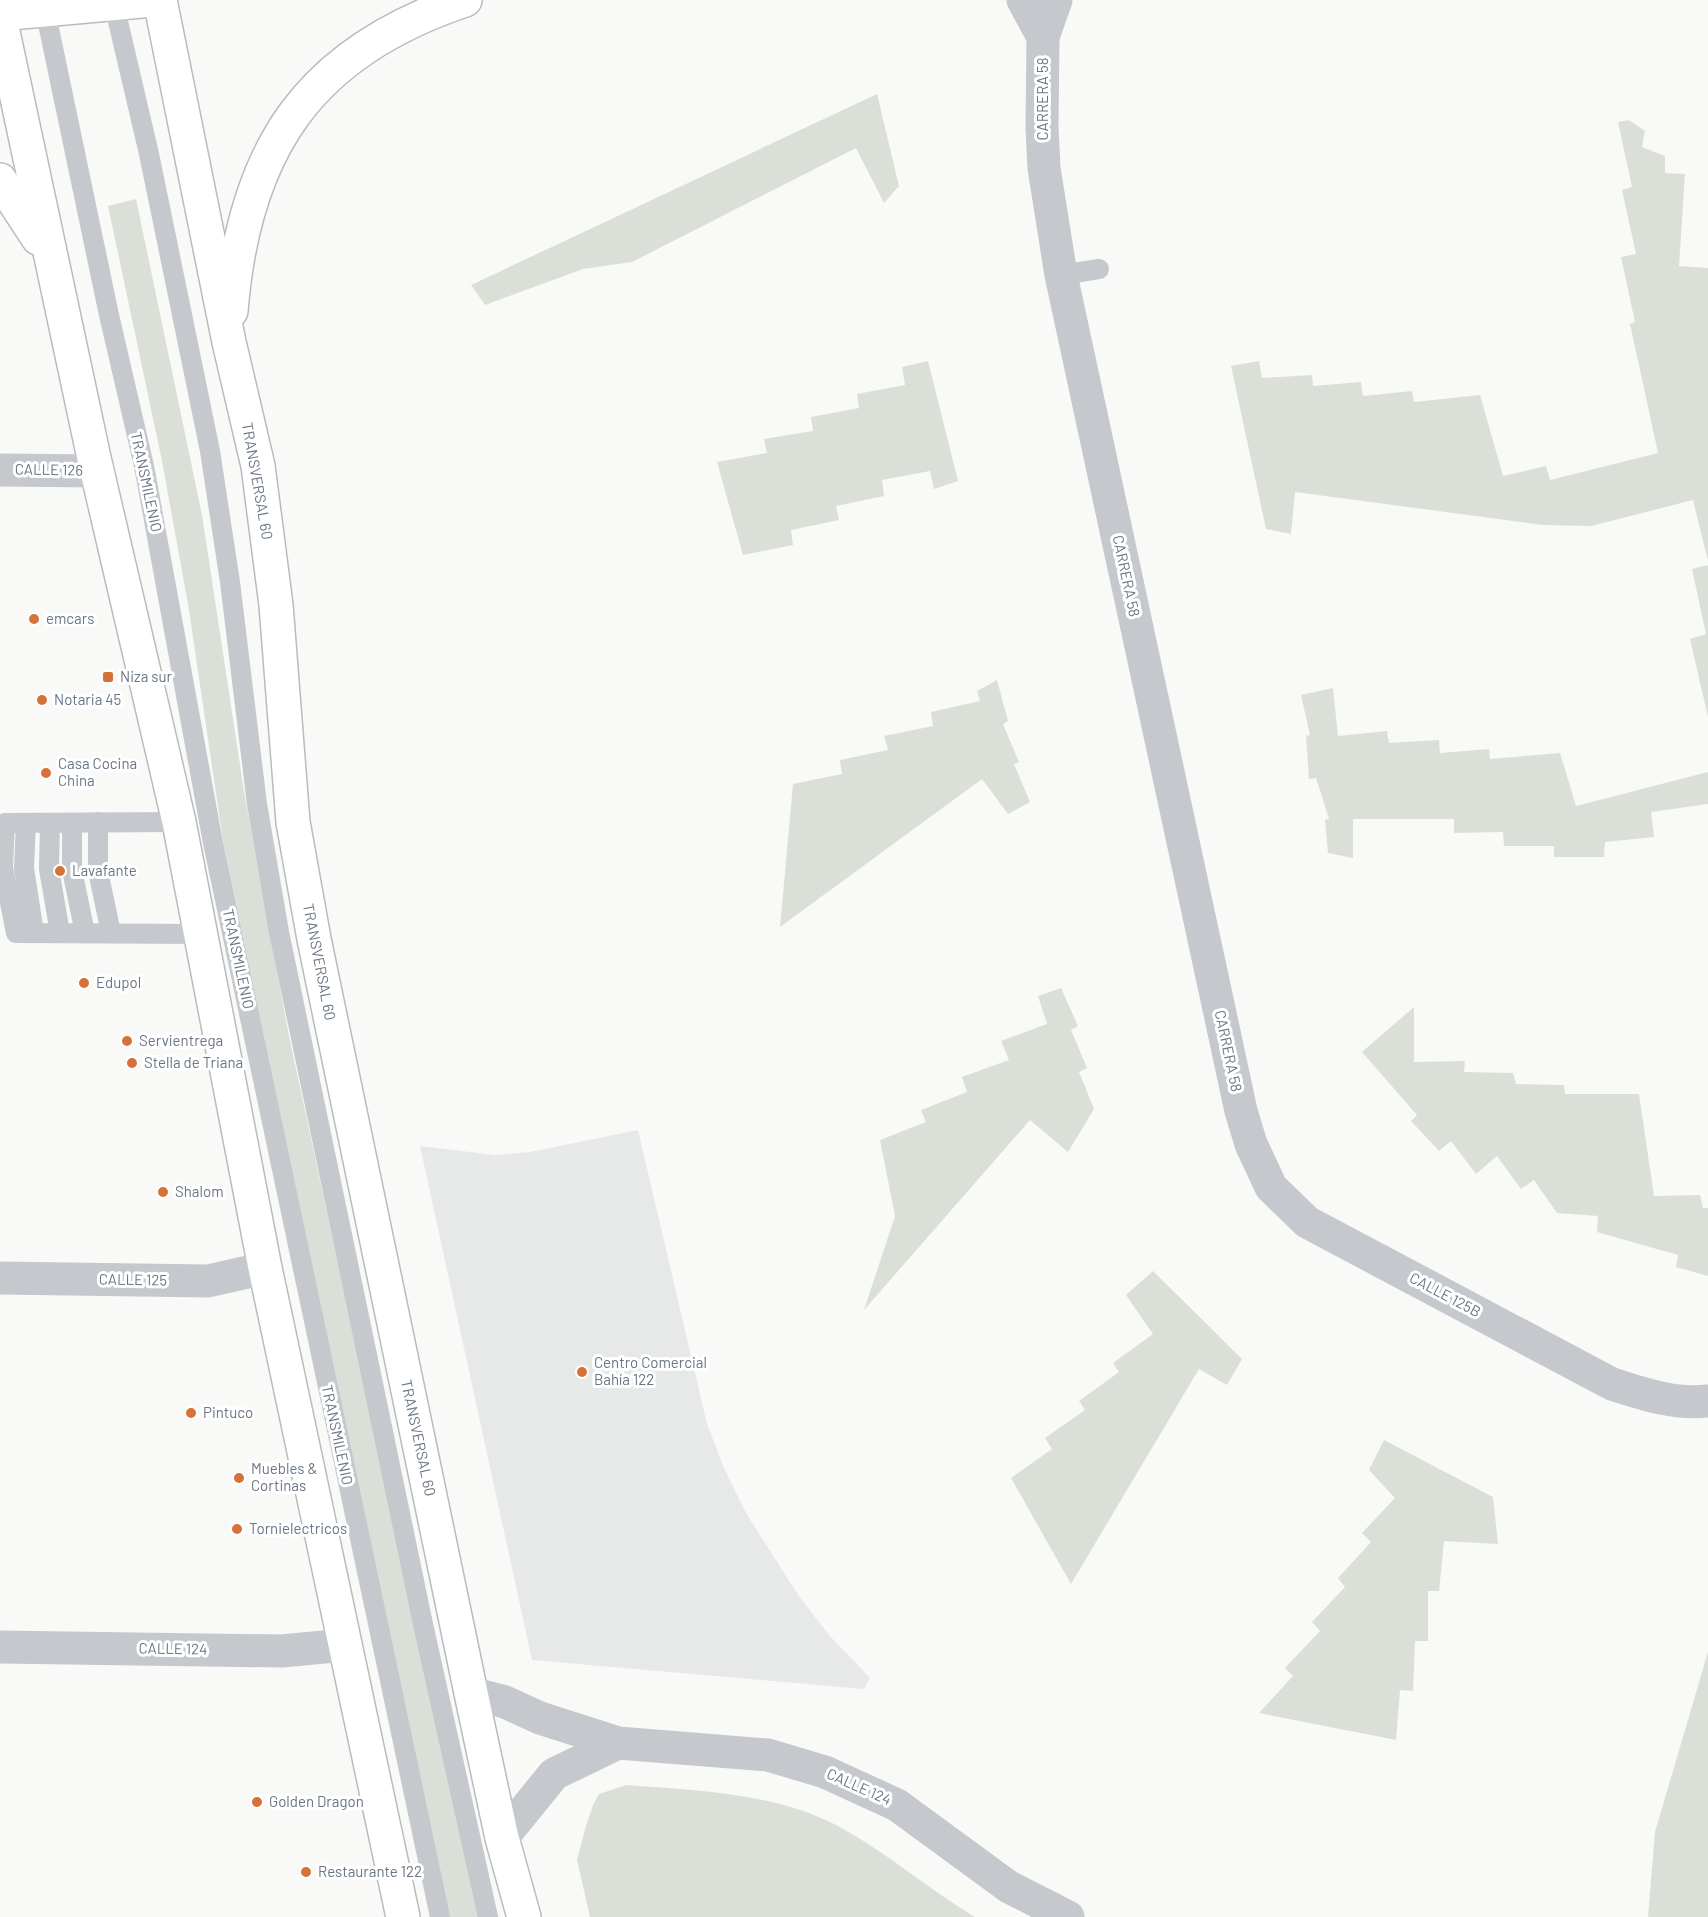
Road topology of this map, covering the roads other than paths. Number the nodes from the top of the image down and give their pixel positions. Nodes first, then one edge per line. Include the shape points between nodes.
1 (152, 0) edge
2 (160, 0) edge
3 (465, 0) edge
4 (1023, 0) edge
5 (1056, 0) edge
6 (113, 2) edge
7 (44, 5) edge
8 (0, 16) edge
9 (1043, 37) junction
10 (0, 180) edge
11 (51, 260) junction
12 (1099, 269) dead end
13 (1061, 275) junction
14 (229, 342) junction
15 (0, 470) edge
16 (98, 471) junction
17 (98, 822) junction
18 (180, 822) junction
19 (50, 823) junction
20 (72, 823) junction
21 (60, 933) junction
22 (85, 933) junction
23 (111, 933) junction
24 (201, 934) junction
25 (1241, 1111) joint
26 (265, 1268) junction
27 (0, 1278) edge
28 (1708, 1401) edge
29 (345, 1644) junction
30 (0, 1647) edge
31 (471, 1693) junction
32 (618, 1743) junction
33 (502, 1838) junction
34 (403, 1917) edge
35 (440, 1917) edge
36 (488, 1917) edge
37 (524, 1917) edge
38 (1068, 1917) edge

1 - 6 main road
2 - 14 main road, TRANSVERSAL 60
3 - 14 main road via 404,23 354,55 326,78 277,138 261,170 247,215 234,280
4 - 9 street, CARRERA 58
5 - 9 street, CARRERA 58
6 - 7 main road
6 - 36 lane via 149,154 210,451 257,804 279,932
7 - 8 main road
7 - 35 lane, TRANSMILENIO via 144,466 213,843
8 - 11 main road
9 - 13 street, CARRERA 58 via 1044,168
10 - 11 main road
11 - 16 main road
12 - 13 lane
13 - 25 street, CARRERA 58
14 - 31 main road, TRANSVERSAL 60 via 258,466 276,605 293,822
15 - 16 street, CALLE 126
16 - 18 main road
17 - 18 lane
17 - 20 lane
17 - 23 lane via 98,871
18 - 24 main road
19 - 20 lane
19 - 21 lane via 49,869
19 - 21 lane via 26,823 24,868 34,933
20 - 22 lane via 72,870
21 - 22 lane
22 - 23 lane
23 - 24 lane
24 - 26 main road
25 - 28 street, CALLE 125B via 1270,1187 1307,1222 1612,1384 1652,1397
26 - 27 street, CALLE 125 via 208,1281
26 - 29 main road
29 - 30 street, CALLE 124 via 282,1651
29 - 34 main road
31 - 32 street, CALLE 124
31 - 33 main road, TRANSVERSAL 60
32 - 33 street via 554,1774
32 - 38 street, CALLE 124 via 768,1755 825,1772 897,1805 1010,1887
33 - 37 main road, TRANSVERSAL 60

